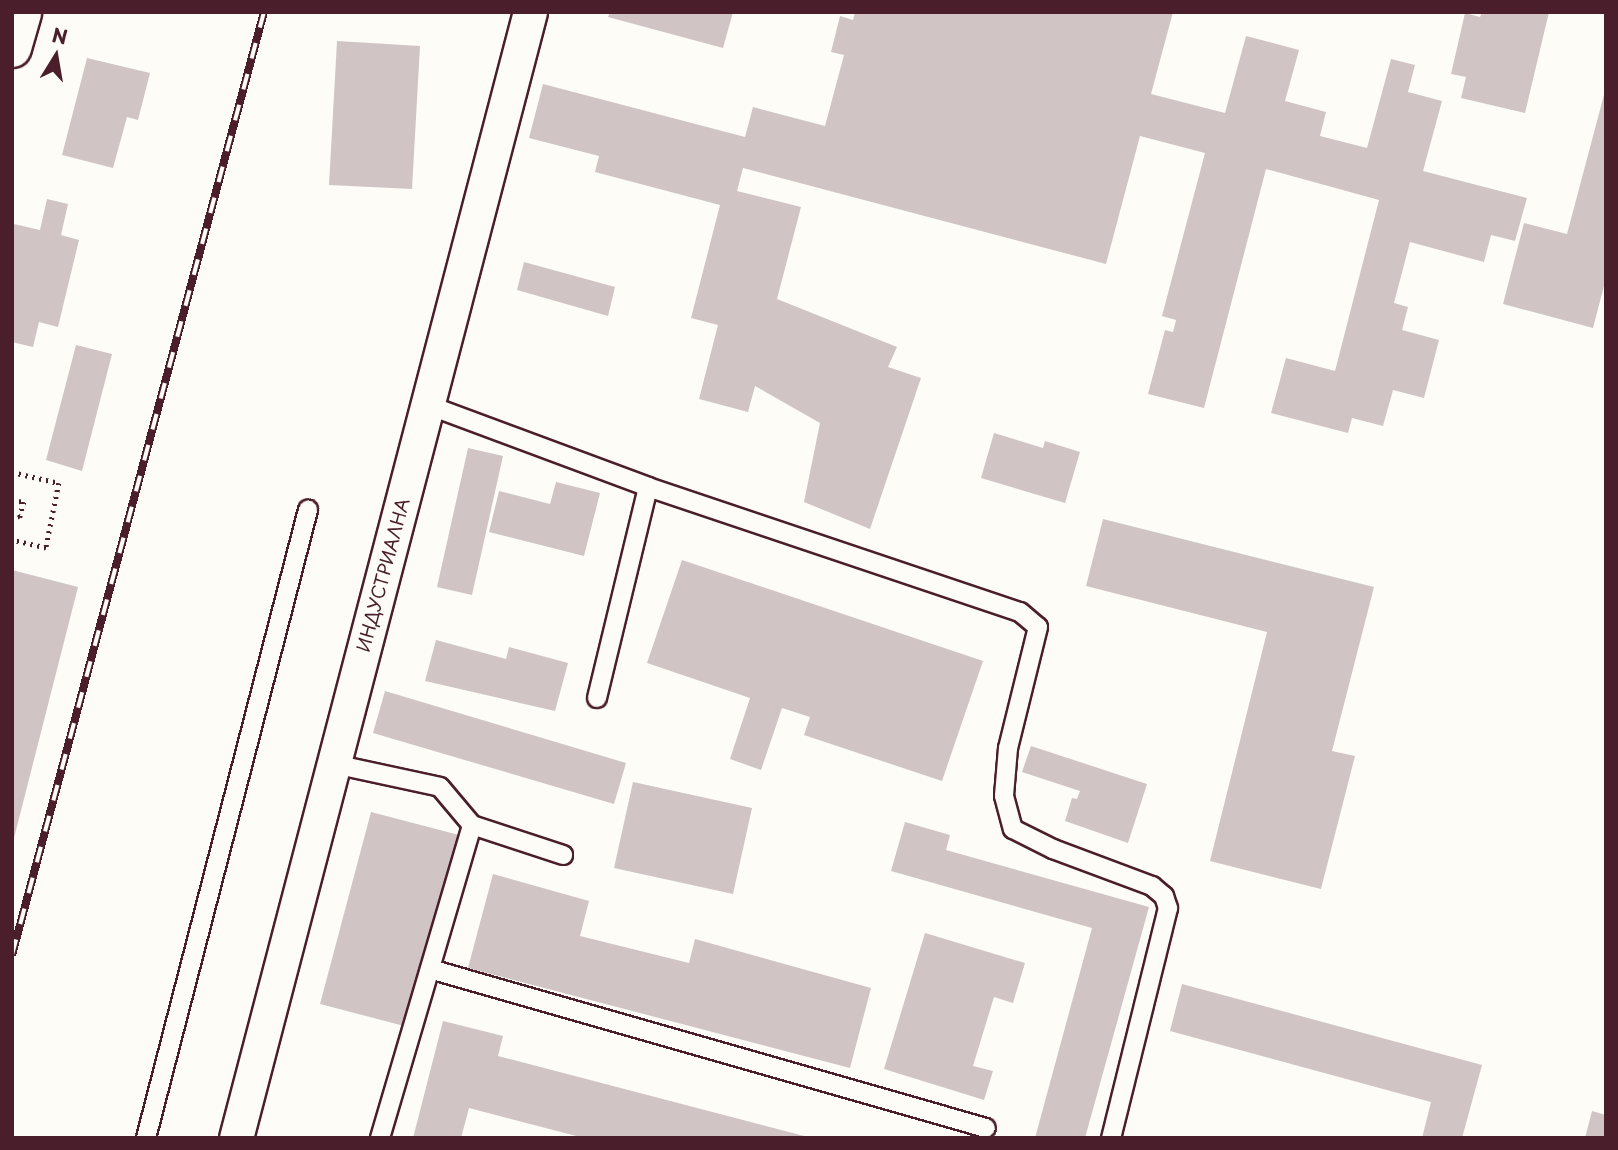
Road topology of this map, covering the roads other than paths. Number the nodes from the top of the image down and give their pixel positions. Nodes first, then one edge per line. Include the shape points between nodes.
1 (22, 12) edge
2 (530, 12) edge
3 (12, 48) edge
4 (428, 405) junction
5 (648, 487) junction
6 (309, 510) dead end
7 (597, 698) dead end
8 (334, 764) junction
9 (472, 825) junction
10 (564, 855) dead end
11 (430, 969) junction
12 (986, 1128) dead end
13 (146, 1138) edge
14 (236, 1138) edge
15 (380, 1138) edge
16 (1111, 1138) edge

1 - 3 main road
2 - 4 street, ИНДУСТРИАЛНА
4 - 5 lane
4 - 8 street, ИНДУСТРИАЛНА
5 - 7 lane
5 - 16 lane via 1020,612 1038,627 1008,748 1004,796 1013,829 1152,886 1164,896 1168,908
6 - 13 lane
8 - 9 lane via 440,787
8 - 14 street, ИНДУСТРИАЛНА
9 - 10 lane
9 - 11 lane
11 - 12 lane
11 - 15 lane

